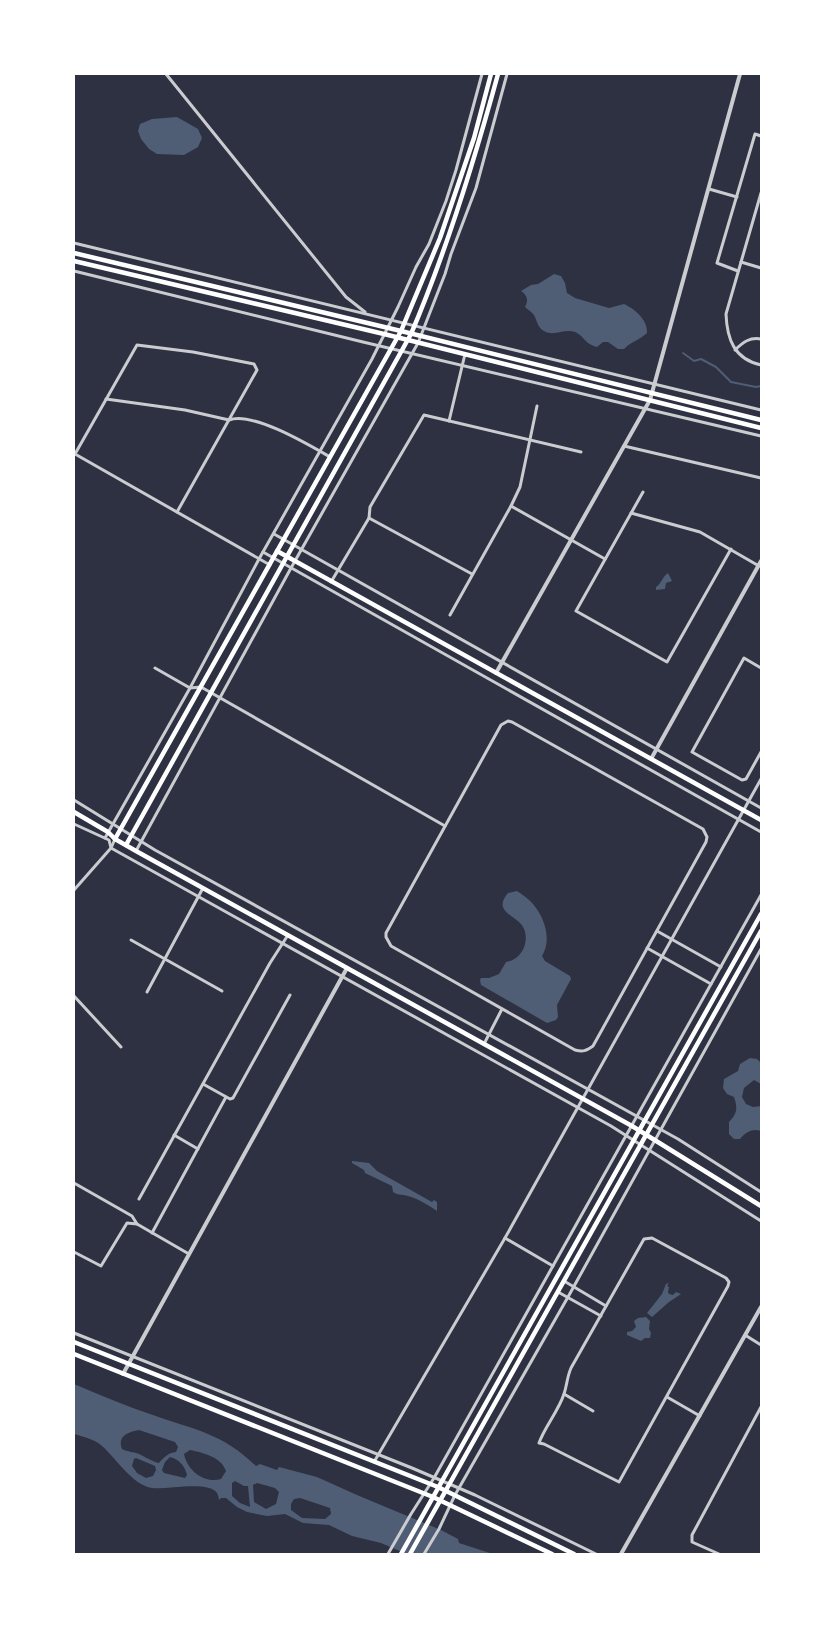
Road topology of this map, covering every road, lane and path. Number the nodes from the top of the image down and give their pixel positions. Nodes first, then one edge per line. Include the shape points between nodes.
1 (166, 74) edge
2 (482, 74) edge
3 (491, 74) edge
4 (498, 74) edge
5 (507, 74) edge
6 (740, 74) edge
7 (761, 136) edge
8 (709, 189) junction
9 (761, 193) edge
10 (736, 197) junction
11 (74, 243) edge
12 (74, 253) edge
13 (74, 261) edge
14 (741, 262) junction
15 (761, 268) edge
16 (74, 271) edge
17 (738, 271) junction
18 (367, 314) junction
19 (392, 320) junction
20 (404, 323) junction
21 (415, 326) junction
22 (387, 328) junction
23 (424, 328) junction
24 (401, 331) junction
25 (384, 334) junction
26 (411, 334) junction
27 (421, 336) junction
28 (397, 338) junction
29 (761, 339) edge
30 (408, 340) junction
31 (418, 343) junction
32 (378, 346) junction
33 (391, 349) junction
34 (735, 350) junction
35 (402, 351) junction
36 (412, 354) junction
37 (465, 354) junction
38 (761, 365) edge
39 (462, 366) junction
40 (656, 384) junction
41 (653, 394) junction
42 (106, 399) junction
43 (650, 400) junction
44 (537, 406) dead end
45 (646, 409) junction
46 (761, 410) edge
47 (229, 420) junction
48 (761, 420) edge
49 (449, 421) junction
50 (761, 428) edge
51 (761, 436) edge
52 (530, 440) junction
53 (624, 446) junction
54 (320, 451) junction
55 (581, 452) dead end
56 (74, 454) edge
57 (330, 457) junction
58 (761, 478) edge
59 (643, 492) dead end
60 (511, 506) junction
61 (177, 512) junction
62 (631, 513) junction
63 (369, 518) junction
64 (273, 534) junction
65 (284, 540) junction
66 (571, 540) junction
67 (293, 545) junction
68 (731, 549) junction
69 (302, 550) junction
70 (277, 551) junction
71 (263, 552) junction
72 (287, 557) junction
73 (273, 558) junction
74 (259, 559) junction
75 (605, 559) junction
76 (295, 561) junction
77 (760, 563) edge
78 (283, 564) junction
79 (270, 565) junction
80 (291, 568) junction
81 (338, 570) junction
82 (472, 574) junction
83 (332, 582) junction
84 (450, 615) dead end
85 (502, 662) junction
86 (155, 668) dead end
87 (761, 668) edge
88 (496, 673) junction
89 (201, 687) junction
90 (190, 688) junction
91 (211, 692) junction
92 (220, 698) junction
93 (657, 749) junction
94 (761, 752) edge
95 (651, 759) junction
96 (761, 779) edge
97 (74, 800) edge
98 (749, 801) junction
99 (761, 808) edge
100 (744, 811) junction
101 (74, 812) edge
102 (739, 820) junction
103 (761, 820) edge
104 (113, 823) junction
105 (74, 824) edge
106 (445, 826) junction
107 (121, 829) junction
108 (108, 832) junction
109 (761, 832) edge
110 (131, 835) junction
111 (104, 838) junction
112 (116, 839) junction
113 (142, 841) junction
114 (126, 845) junction
115 (111, 848) junction
116 (136, 851) junction
117 (203, 888) junction
118 (74, 890) edge
119 (761, 895) edge
120 (199, 897) junction
121 (761, 914) edge
122 (657, 931) junction
123 (761, 931) edge
124 (288, 935) junction
125 (672, 939) junction
126 (131, 940) dead end
127 (283, 943) junction
128 (647, 948) junction
129 (761, 949) edge
130 (662, 956) junction
131 (166, 959) junction
132 (721, 967) junction
133 (347, 968) junction
134 (342, 976) junction
135 (711, 984) junction
136 (222, 991) dead end
137 (147, 992) dead end
138 (290, 995) dead end
139 (74, 996) edge
140 (502, 1009) junction
141 (484, 1044) junction
142 (121, 1047) dead end
143 (203, 1084) junction
144 (226, 1097) junction
145 (583, 1098) junction
146 (637, 1117) junction
147 (645, 1121) junction
148 (652, 1125) junction
149 (632, 1126) junction
150 (640, 1130) junction
151 (661, 1130) junction
152 (174, 1135) junction
153 (626, 1135) junction
154 (647, 1135) junction
155 (634, 1140) junction
156 (656, 1140) junction
157 (641, 1145) junction
158 (198, 1148) junction
159 (650, 1150) junction
160 (74, 1183) edge
161 (761, 1192) edge
162 (139, 1199) dead end
163 (761, 1206) edge
164 (761, 1221) edge
165 (137, 1224) junction
166 (152, 1233) junction
167 (504, 1238) junction
168 (74, 1252) edge
169 (188, 1254) junction
170 (554, 1266) junction
171 (564, 1281) junction
172 (573, 1287) junction
173 (558, 1292) junction
174 (568, 1297) junction
175 (606, 1306) junction
176 (761, 1307) edge
177 (601, 1316) junction
178 (74, 1333) edge
179 (745, 1335) junction
180 (74, 1342) edge
181 (761, 1345) edge
182 (74, 1354) edge
183 (132, 1356) junction
184 (128, 1364) junction
185 (123, 1374) junction
186 (564, 1394) junction
187 (667, 1396) junction
188 (761, 1407) edge
189 (593, 1411) dead end
190 (700, 1416) junction
191 (267, 1419) junction
192 (263, 1430) junction
193 (379, 1454) junction
194 (374, 1462) junction
195 (434, 1478) junction
196 (442, 1481) junction
197 (430, 1484) junction
198 (450, 1484) junction
199 (438, 1487) junction
200 (458, 1488) junction
201 (446, 1491) junction
202 (424, 1494) junction
203 (455, 1495) junction
204 (433, 1497) junction
205 (441, 1501) junction
206 (450, 1505) junction
207 (388, 1554) edge
208 (400, 1554) edge
209 (410, 1554) edge
210 (424, 1554) edge
211 (552, 1554) edge
212 (574, 1554) edge
213 (596, 1554) edge
214 (621, 1554) edge
215 (718, 1554) edge

1 - 18 street via 346,297
2 - 19 street via 446,201
3 - 20 main road via 474,138 440,238
4 - 21 main road via 437,271
5 - 23 street via 476,188
6 - 8 street
7 - 10 street via 755,134
8 - 10 street
8 - 40 street
9 - 14 street
10 - 17 street via 717,264
11 - 18 street
12 - 22 main road
13 - 25 main road
14 - 15 street
14 - 17 street
16 - 32 street
17 - 34 street via 726,314 726,329
18 - 19 street
19 - 20 street
19 - 22 street
20 - 21 street
20 - 24 main road
21 - 23 street
21 - 26 main road
22 - 24 main road
22 - 25 street
23 - 27 street
23 - 40 street
24 - 26 main road
24 - 28 main road
25 - 28 main road
25 - 32 street
26 - 27 main road
26 - 30 main road
27 - 31 street
27 - 41 main road
28 - 30 main road
28 - 33 main road
29 - 34 street via 742,343
30 - 31 main road
30 - 35 main road
31 - 36 street
31 - 37 main road
32 - 33 street
32 - 54 street
33 - 35 street
33 - 57 main road
34 - 38 street
35 - 36 street
35 - 67 main road
36 - 39 street
36 - 69 street
37 - 39 street
37 - 43 main road
39 - 45 street
39 - 49 street
40 - 41 street
40 - 46 street
41 - 43 street
41 - 48 main road
42 - 47 street via 186,410
42 - 47 street via 137,345 254,364 257,370
42 - 56 street
43 - 45 street
43 - 50 main road
44 - 52 street
45 - 51 street
45 - 53 street
47 - 54 street via 235,418 268,424
47 - 61 street
49 - 52 street
49 - 63 street via 424,415 370,507
52 - 55 street
52 - 60 street via 520,487
53 - 58 street
53 - 66 street
54 - 57 street
54 - 64 street
56 - 61 street
57 - 65 main road
59 - 62 street
60 - 66 street
60 - 82 street
61 - 74 street
62 - 68 street via 700,532
62 - 75 street
63 - 81 street
63 - 82 street
64 - 65 street
64 - 71 street
65 - 67 street
65 - 70 main road
66 - 75 street
66 - 85 street
67 - 69 street
67 - 72 main road
68 - 75 street via 667,662 576,611
68 - 77 street
69 - 76 street
69 - 81 street
70 - 72 main road
70 - 73 main road
71 - 73 street
71 - 74 street
72 - 76 main road
72 - 78 main road
73 - 78 street
73 - 79 main road
74 - 79 street
74 - 90 street
76 - 80 street
76 - 83 main road
77 - 93 street
78 - 80 street
78 - 91 main road
79 - 89 main road
80 - 92 street
80 - 102 street
81 - 83 street
81 - 85 street
82 - 84 street
83 - 88 main road
85 - 88 street
85 - 93 street
86 - 90 street
87 - 94 street via 744,658 692,752 742,780 746,779
88 - 95 main road
89 - 90 street
89 - 91 street
89 - 107 main road
90 - 104 street
91 - 92 street
91 - 110 main road
92 - 106 street
92 - 113 street
93 - 95 street
93 - 98 street
95 - 100 main road
96 - 98 street
97 - 104 street
98 - 99 street
98 - 100 street
100 - 102 street
100 - 103 main road
101 - 108 main road
102 - 109 street
102 - 125 street
104 - 107 street
104 - 108 street
105 - 111 street
106 - 122 street via 501,725 512,722 706,833 706,842
106 - 140 street via 386,938 391,946
107 - 110 street
107 - 112 main road
108 - 111 street
108 - 112 main road
110 - 113 street
110 - 114 main road
111 - 115 street via 109,840
112 - 114 main road
112 - 115 street
113 - 116 street
113 - 146 street
114 - 116 main road
115 - 118 street
115 - 120 street
116 - 117 main road
117 - 120 street
117 - 124 main road
119 - 132 street
120 - 127 street
120 - 131 street
121 - 147 main road
122 - 125 street
122 - 128 street
123 - 148 main road
124 - 127 street
124 - 133 main road
125 - 130 street
125 - 132 street
126 - 131 street
127 - 134 street
127 - 143 street
128 - 130 street
128 - 140 street via 593,1046 586,1051 575,1050
129 - 151 street
130 - 135 street
130 - 145 street
131 - 136 street
131 - 137 street
132 - 135 street
133 - 134 street
133 - 141 main road
134 - 153 street
134 - 169 street
135 - 146 street
138 - 144 street via 233,1098
139 - 142 street
140 - 141 street
141 - 145 main road
143 - 144 street
143 - 152 street
144 - 158 street
145 - 149 main road
145 - 167 street
146 - 147 street
146 - 149 street
147 - 148 street
147 - 150 main road
148 - 151 street
148 - 154 main road
149 - 150 main road
149 - 153 street
150 - 154 main road
150 - 155 main road
151 - 156 street
151 - 161 street
152 - 158 street
152 - 162 street
153 - 155 street
153 - 170 street
154 - 156 main road
154 - 157 main road
155 - 157 street
155 - 196 main road
156 - 159 street
156 - 163 main road
157 - 159 street
157 - 171 main road
158 - 166 street
159 - 164 street
159 - 172 street
160 - 165 street via 132,1216
165 - 166 street
165 - 168 street via 126,1223 101,1266
166 - 169 street
167 - 170 street
167 - 193 street
169 - 183 street
170 - 195 street
171 - 172 street
171 - 173 main road
172 - 174 street
172 - 175 street
173 - 174 street
173 - 198 main road
174 - 177 street
174 - 200 street
175 - 177 street
175 - 187 street via 644,1239 652,1238 729,1282
176 - 179 street
177 - 186 street via 571,1368
178 - 183 street
179 - 181 street
179 - 190 street
180 - 184 main road
182 - 185 main road
183 - 184 street
183 - 193 street
184 - 185 street
184 - 191 main road
185 - 192 main road
186 - 187 street via 539,1444 619,1482
186 - 189 street
187 - 190 street
188 - 215 street via 692,1535 692,1542
190 - 214 street
191 - 192 main road
191 - 194 main road
192 - 202 main road
193 - 194 street
193 - 195 street
194 - 197 main road
195 - 196 street
195 - 197 street
196 - 198 street
196 - 199 main road
197 - 199 main road
197 - 202 street
198 - 200 street
198 - 201 main road
199 - 201 main road
199 - 204 main road
200 - 203 street
200 - 213 street
201 - 203 main road
201 - 205 main road
202 - 204 main road
202 - 207 street
203 - 206 street
203 - 212 main road
204 - 205 main road
204 - 208 main road
205 - 206 main road
205 - 209 main road
206 - 210 street
206 - 211 main road

